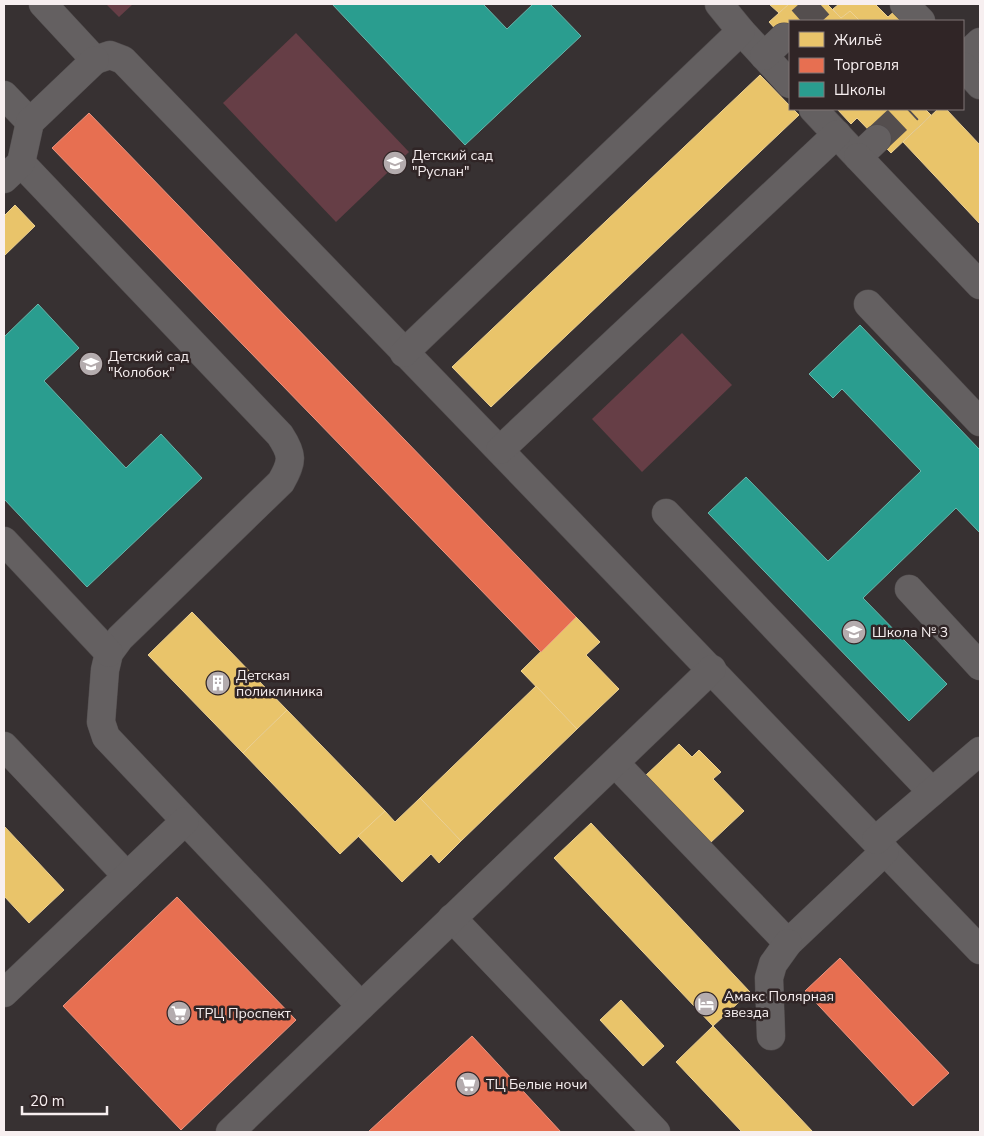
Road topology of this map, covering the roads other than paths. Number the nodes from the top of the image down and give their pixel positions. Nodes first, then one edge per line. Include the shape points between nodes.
1 (43, 4) edge
2 (719, 4) edge
3 (904, 4) edge
4 (920, 20) edge
5 (741, 31) junction
6 (784, 38) dead end
7 (980, 42) edge
8 (764, 56) junction
9 (964, 57) edge
10 (95, 60) junction
11 (964, 67) edge
12 (789, 83) edge
13 (980, 85) edge
14 (4, 95) edge
15 (814, 110) edge
16 (30, 122) junction
17 (837, 134) junction
18 (12, 171) edge
19 (980, 285) edge
20 (868, 304) dead end
21 (404, 353) junction
22 (980, 422) edge
23 (500, 450) junction
24 (666, 513) dead end
25 (4, 541) edge
26 (909, 589) dead end
27 (109, 653) junction
28 (980, 666) edge
29 (712, 669) junction
30 (4, 746) edge
31 (980, 751) edge
32 (615, 763) junction
33 (932, 792) junction
34 (185, 821) junction
35 (880, 845) junction
36 (127, 876) junction
37 (452, 918) junction
38 (788, 943) junction
39 (980, 950) edge
40 (4, 993) edge
41 (362, 1006) junction
42 (771, 1036) dead end
43 (230, 1132) edge
44 (656, 1132) edge

1 - 10 lane
2 - 5 lane
3 - 4 lane
5 - 8 lane
5 - 21 lane
6 - 8 lane
7 - 9 lane
8 - 12 lane
10 - 16 lane
10 - 21 lane via 110,55 123,60
11 - 13 lane
14 - 16 lane
15 - 17 lane
16 - 18 lane
17 - 19 lane via 867,148
17 - 23 lane
18 - 27 lane via 280,435 290,450 290,467 282,482 120,638
20 - 22 lane
21 - 23 lane
23 - 29 lane
24 - 33 lane
25 - 27 lane
26 - 28 lane
27 - 34 lane via 104,670 101,722 106,737
29 - 32 lane
29 - 35 lane
30 - 36 lane
31 - 33 lane
32 - 37 lane
32 - 38 lane
33 - 35 lane
34 - 36 lane
34 - 41 lane
35 - 38 lane
35 - 39 lane
36 - 40 lane
37 - 41 lane
37 - 44 lane
38 - 42 lane via 773,964 769,978
41 - 43 lane

